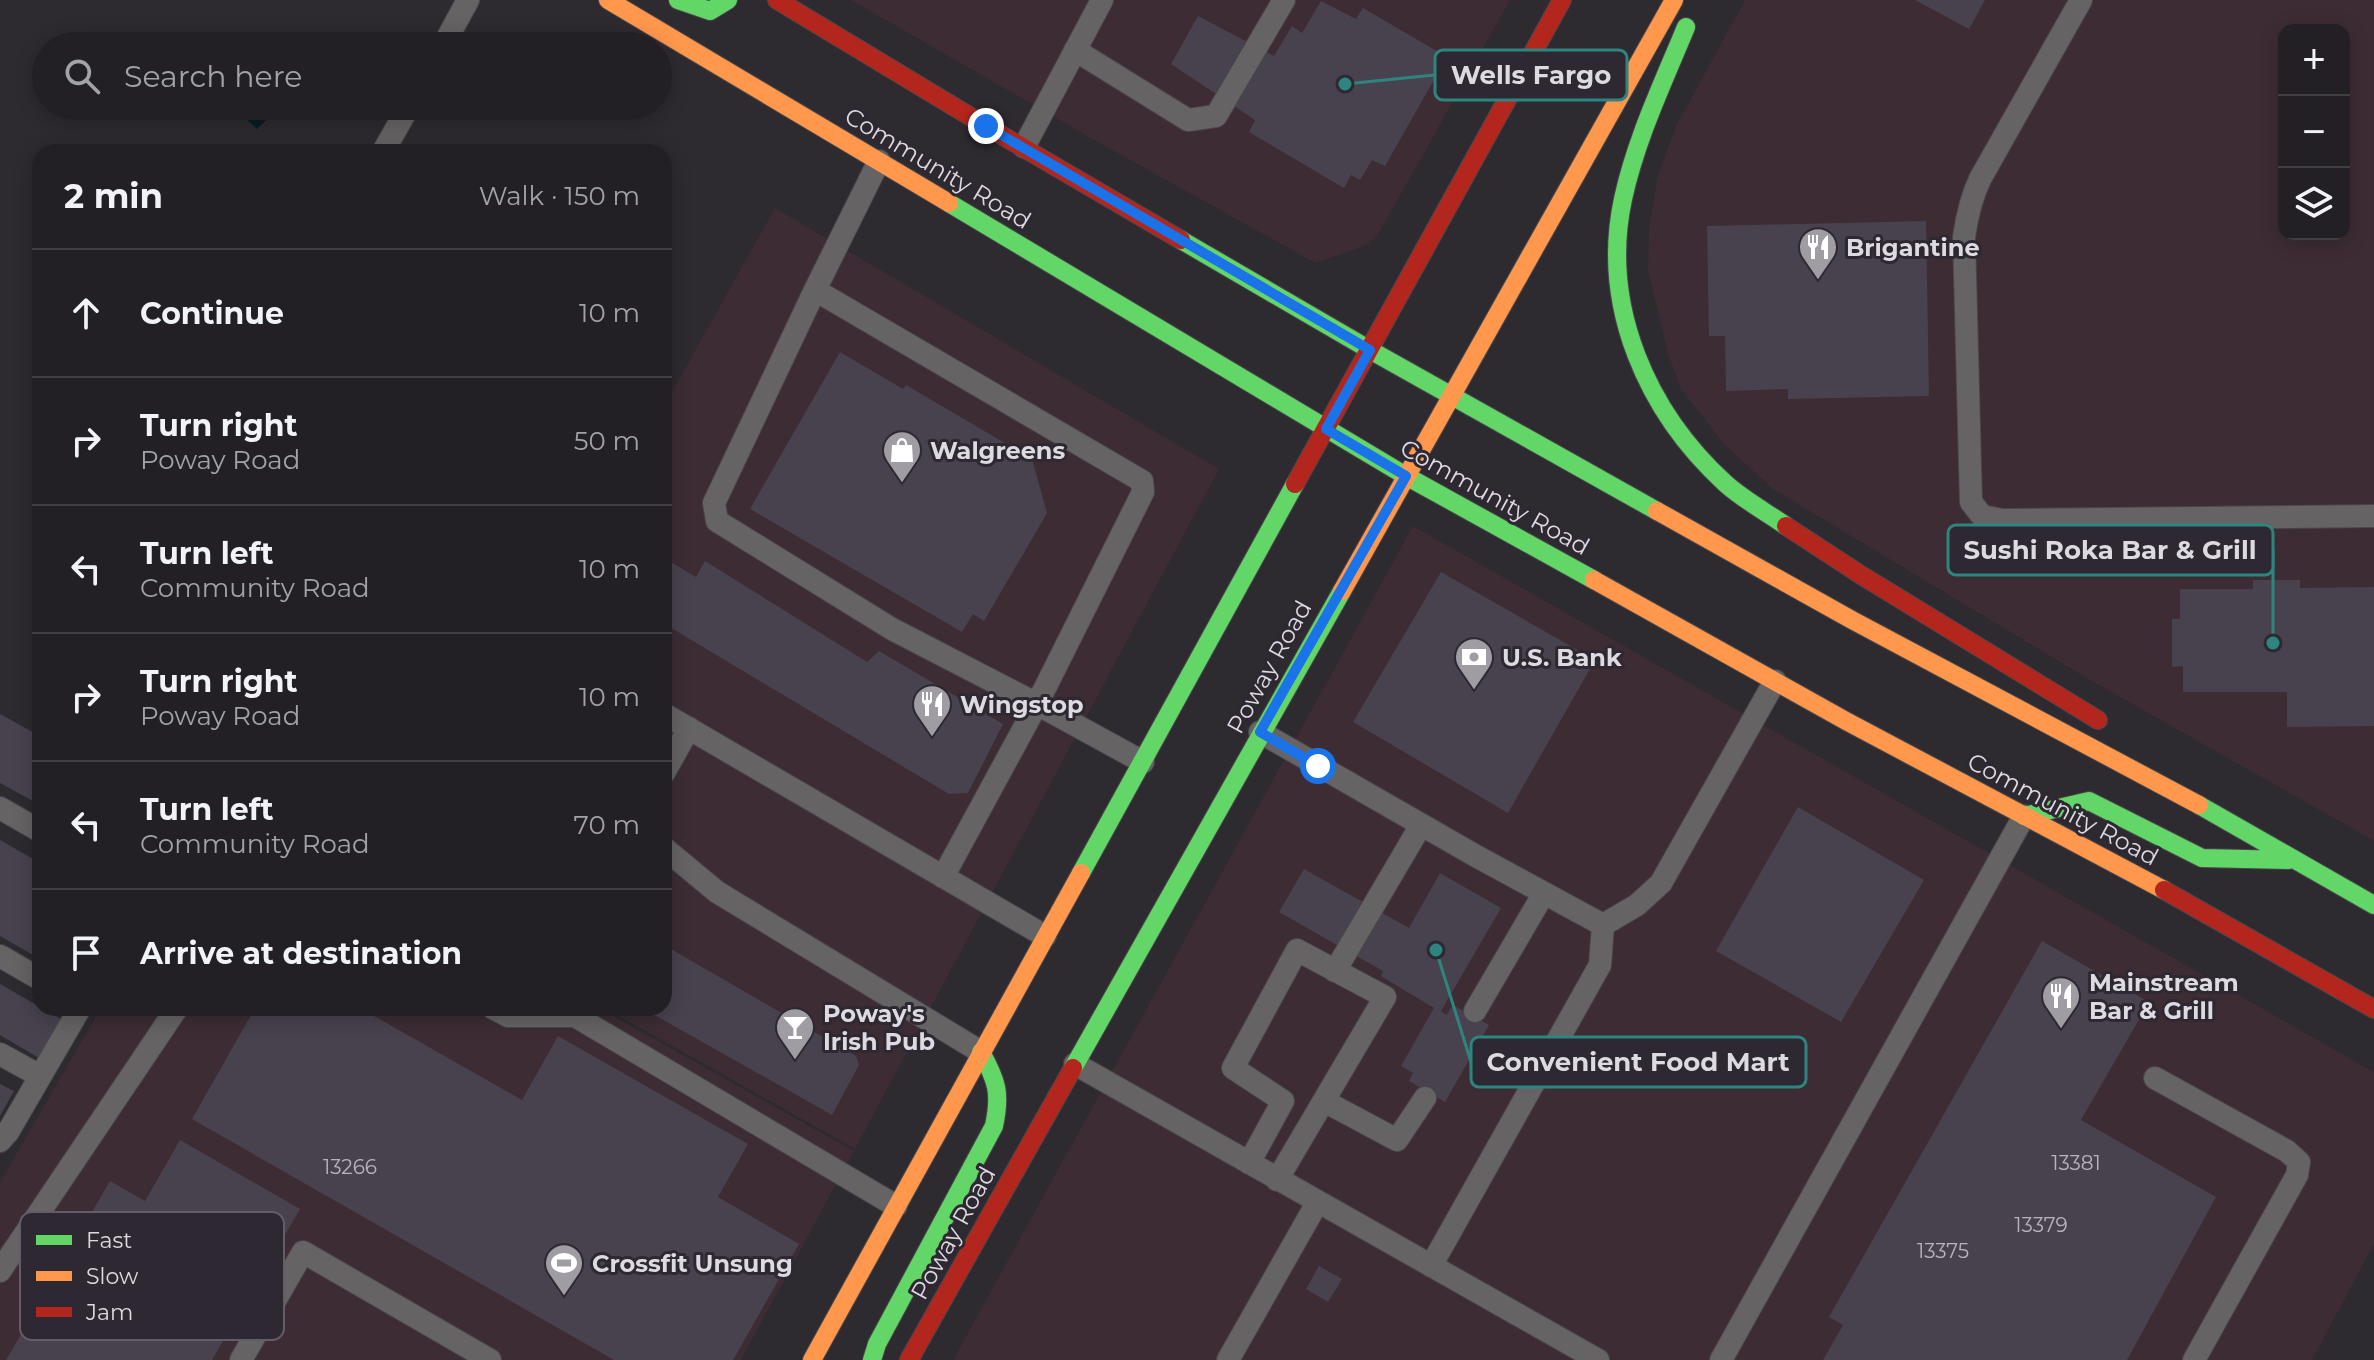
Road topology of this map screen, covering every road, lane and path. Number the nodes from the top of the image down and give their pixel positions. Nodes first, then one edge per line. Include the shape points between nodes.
1 (468, 0) edge
2 (608, 0) edge
3 (678, 0) edge
4 (728, 0) edge
5 (777, 0) edge
6 (1102, 0) edge
7 (1284, 0) edge
8 (1562, 0) edge
9 (1674, 0) edge
10 (2081, 0) edge
11 (1694, 9) dead end
12 (451, 32) edge
13 (662, 32) edge
14 (672, 38) edge
15 (1075, 50) junction
16 (401, 120) edge
17 (388, 144) edge
18 (1024, 147) junction
19 (879, 161) junction
20 (815, 290) junction
21 (1370, 350) junction
22 (1453, 395) junction
23 (1326, 429) junction
24 (1406, 476) junction
25 (2374, 516) edge
26 (1775, 681) junction
27 (1037, 704) junction
28 (672, 718) edge
29 (689, 728) junction
30 (1260, 732) junction
31 (2119, 733) dead end
32 (2145, 755) dead end
33 (672, 759) edge
34 (1143, 762) junction
35 (2172, 790) junction
36 (0, 808) edge
37 (2024, 816) junction
38 (1421, 825) junction
39 (32, 826) edge
40 (672, 855) edge
41 (2295, 860) junction
42 (943, 877) junction
43 (1544, 893) junction
44 (2374, 905) edge
45 (1603, 925) junction
46 (1045, 936) junction
47 (0, 956) edge
48 (1335, 971) junction
49 (32, 974) edge
50 (2374, 1009) edge
51 (1475, 1011) dead end
52 (75, 1016) edge
53 (172, 1016) edge
54 (508, 1016) edge
55 (575, 1016) edge
56 (575, 1016) edge
57 (981, 1052) junction
58 (0, 1054) edge
59 (1075, 1064) junction
60 (40, 1076) junction
61 (2155, 1078) dead end
62 (1425, 1098) dead end
63 (1324, 1101) junction
64 (0, 1141) edge
65 (1249, 1163) junction
66 (1277, 1180) junction
67 (1317, 1203) junction
68 (896, 1206) junction
69 (40, 1212) edge
70 (20, 1241) edge
71 (1431, 1266) junction
72 (0, 1271) edge
73 (284, 1285) edge
74 (252, 1340) edge
75 (241, 1360) edge
76 (490, 1360) edge
77 (812, 1360) edge
78 (872, 1360) edge
79 (909, 1360) edge
80 (1228, 1360) edge
81 (1598, 1360) edge
82 (1721, 1360) edge
83 (2194, 1360) edge

1 - 12 lane
2 - 13 main road, Community Road
3 - 4 main road via 710,11
5 - 18 main road
6 - 15 lane
7 - 15 lane via 1216,116 1188,120
8 - 21 main road
9 - 22 main road, Poway Road
10 - 25 lane via 1972,194 1967,214 1971,502 1982,516 2002,520
11 - 31 main road via 1639,138 1621,212 1617,262 1623,315 1653,396 1726,485 1822,551
14 - 19 main road, Community Road
15 - 18 lane
16 - 17 lane
18 - 21 main road
19 - 20 lane
19 - 23 main road, Community Road
20 - 27 lane via 714,503 717,521 892,629
20 - 27 lane via 1142,481 1143,492
21 - 22 main road
21 - 23 main road
22 - 24 main road, Poway Road
22 - 35 main road via 1889,640
23 - 24 main road, Community Road
23 - 34 main road
24 - 26 main road, Community Road
24 - 30 main road, Poway Road
26 - 37 main road, Community Road
26 - 45 lane via 1661,883
27 - 34 lane
27 - 42 lane
28 - 29 lane
29 - 33 lane
29 - 42 lane
30 - 38 lane
30 - 59 main road, Poway Road
32 - 35 main road
34 - 46 main road
35 - 41 main road
36 - 39 lane
37 - 41 main road via 2089,801 2202,858
37 - 50 main road, Community Road
37 - 82 lane
38 - 43 lane
38 - 48 lane
40 - 57 lane via 717,892
41 - 44 main road
42 - 46 lane
43 - 45 lane
43 - 51 lane
45 - 71 lane via 1600,965
46 - 57 main road
47 - 49 lane
48 - 63 lane via 1385,997
48 - 65 lane via 1297,950 1233,1068 1283,1101
52 - 60 lane
53 - 69 lane
54 - 56 lane
55 - 68 lane
57 - 68 main road
57 - 78 main road via 1001,1099 994,1126
58 - 60 lane
59 - 65 lane
59 - 79 main road, Poway Road
60 - 64 lane
61 - 83 lane via 2299,1162 2297,1175
62 - 63 lane via 1397,1140
63 - 66 lane
65 - 66 lane
66 - 67 lane
67 - 71 lane
67 - 80 lane
68 - 77 main road
70 - 72 lane
71 - 81 lane
73 - 76 lane via 303,1252
74 - 75 lane

